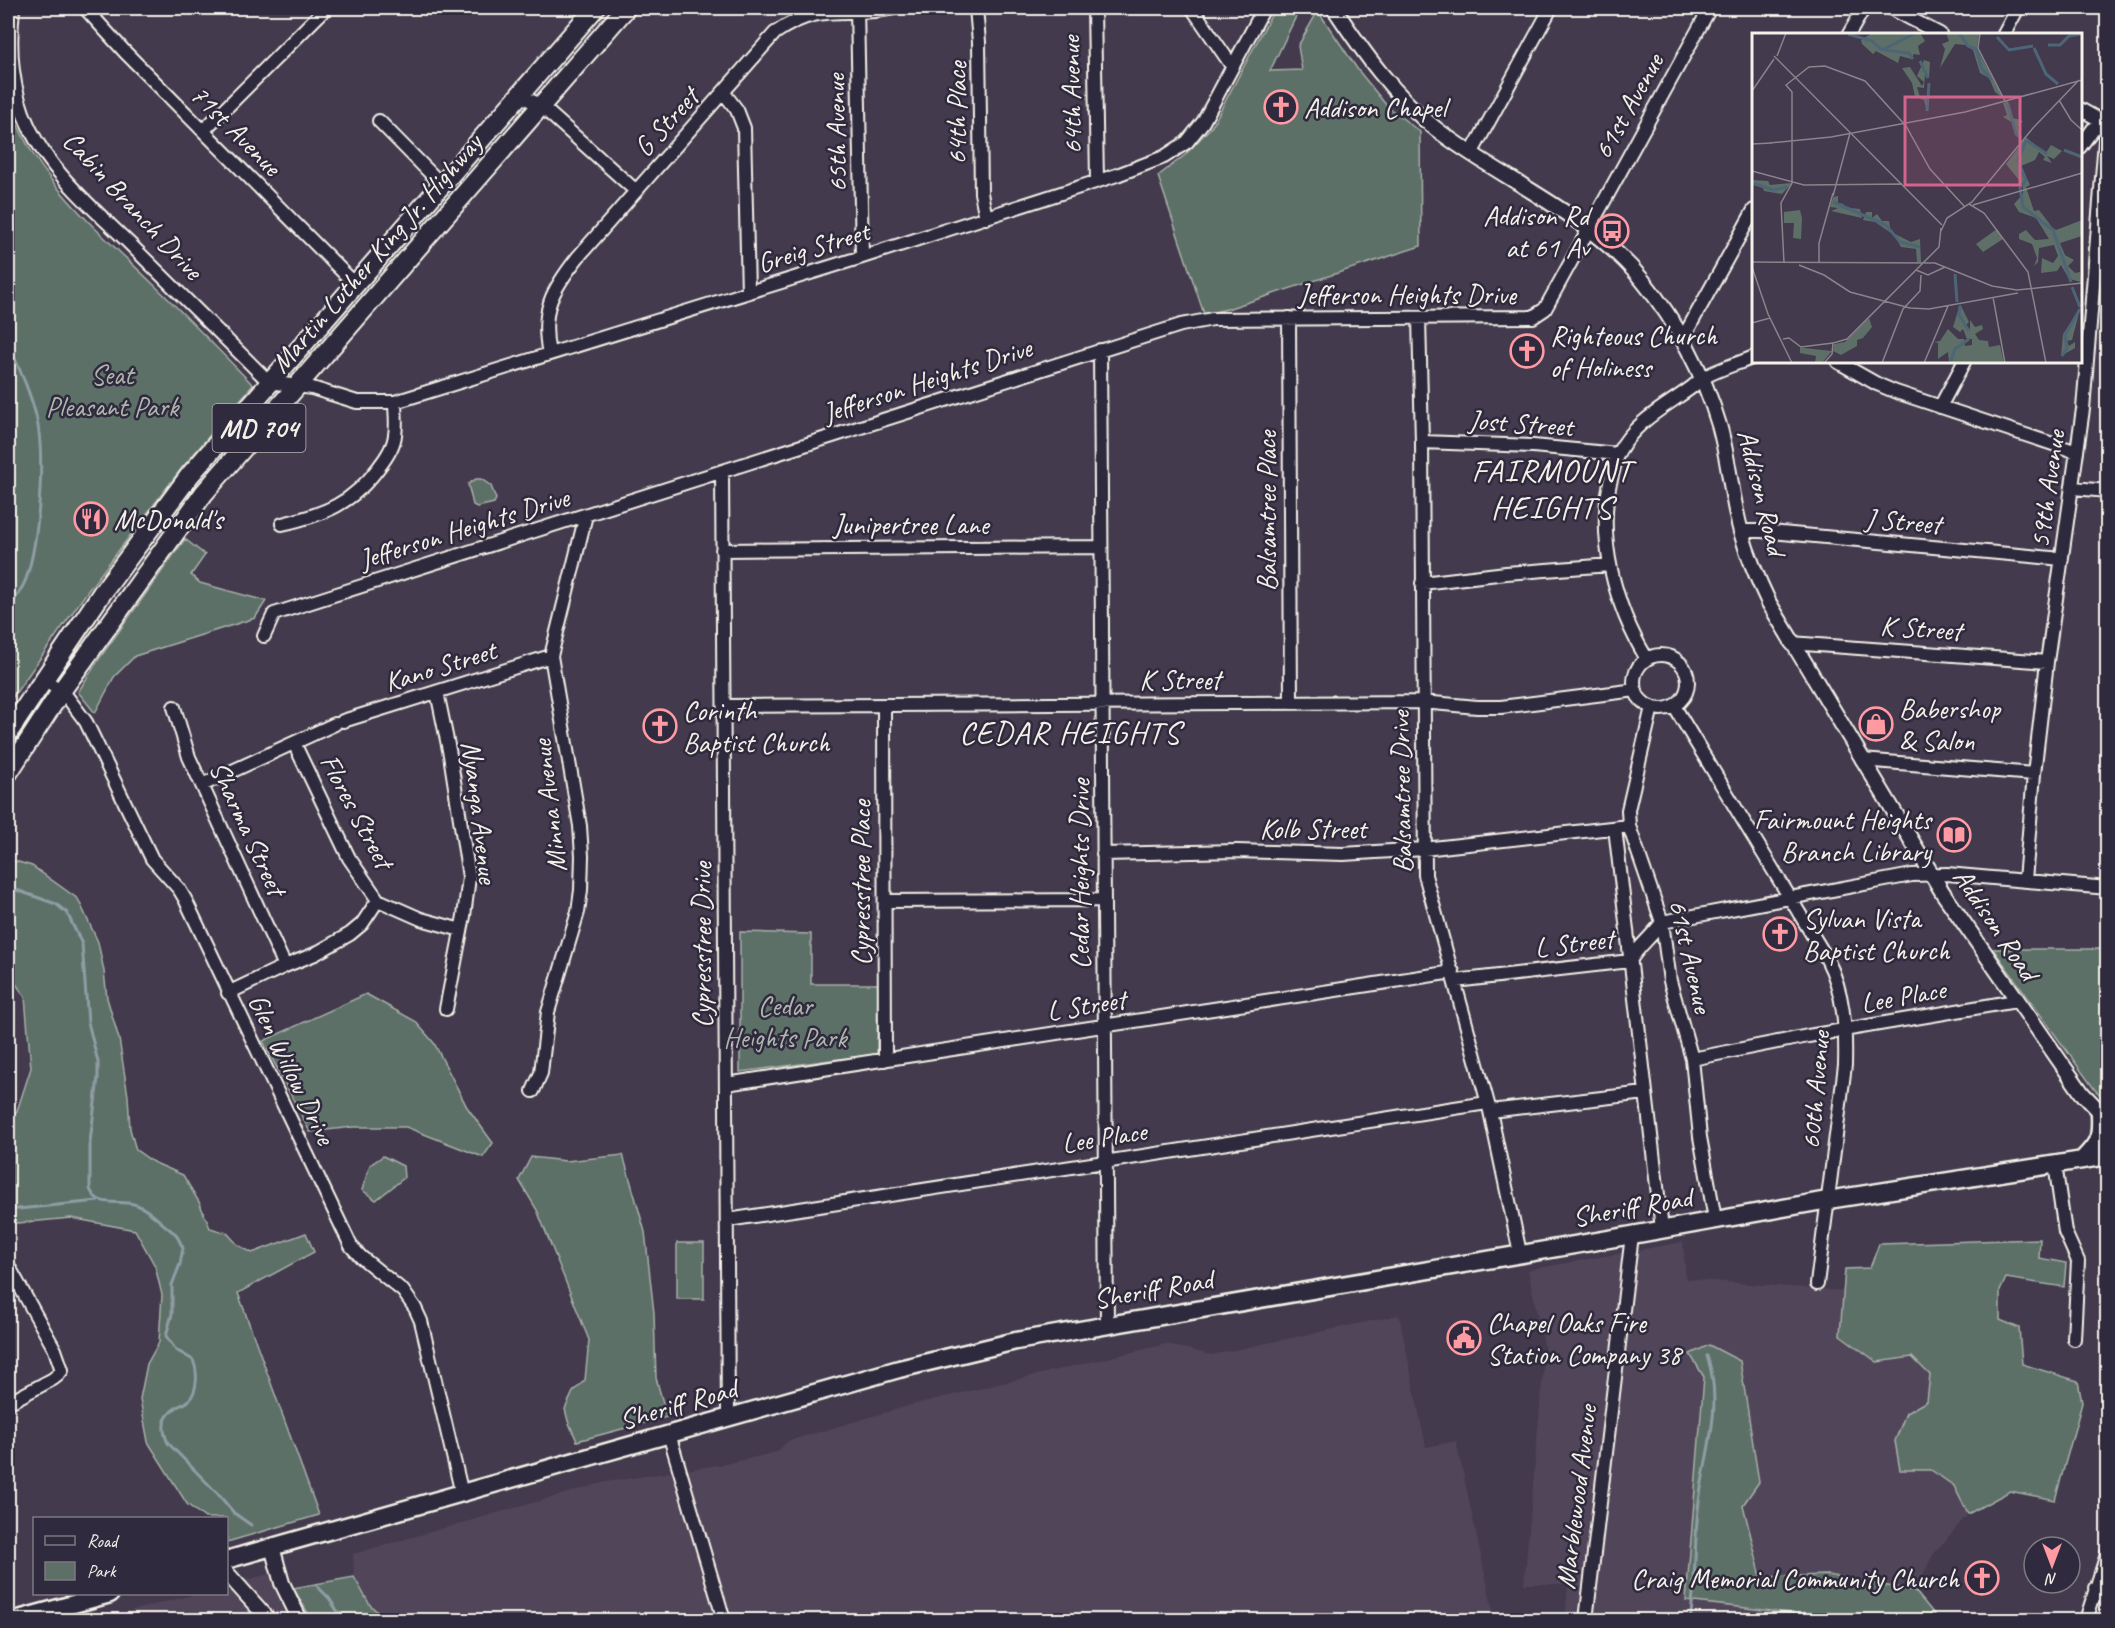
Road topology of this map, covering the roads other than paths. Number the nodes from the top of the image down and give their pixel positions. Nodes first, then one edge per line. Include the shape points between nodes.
1 (13, 8) edge
2 (85, 8) edge
3 (326, 8) edge
4 (595, 8) edge
5 (626, 8) edge
6 (895, 8) edge
7 (976, 8) edge
8 (1094, 8) edge
9 (1192, 8) edge
10 (1264, 8) edge
11 (1334, 8) edge
12 (1551, 8) edge
13 (1710, 8) edge
14 (1864, 8) edge
15 (1890, 8) edge
16 (2018, 8) edge
17 (857, 9) edge
18 (1850, 33) edge
19 (1938, 33) edge
20 (2005, 33) edge
21 (1232, 66) junction
22 (724, 93) junction
23 (519, 95) junction
24 (2108, 104) edge
25 (540, 105) junction
26 (2082, 110) edge
27 (379, 121) dead end
28 (2105, 123) junction
29 (204, 130) junction
30 (2082, 144) edge
31 (1471, 154) junction
32 (1097, 181) junction
33 (441, 184) junction
34 (636, 190) junction
35 (1752, 214) edge
36 (986, 218) junction
37 (1589, 228) junction
38 (862, 257) junction
39 (355, 284) junction
40 (748, 292) junction
41 (1289, 318) junction
42 (1419, 318) junction
43 (1682, 340) junction
44 (1100, 350) junction
45 (549, 354) junction
46 (1752, 358) edge
47 (1840, 363) edge
48 (1963, 363) edge
49 (1702, 379) junction
50 (269, 382) junction
51 (298, 385) junction
52 (395, 402) junction
53 (1940, 407) junction
54 (1422, 442) junction
55 (2077, 452) junction
56 (1618, 454) junction
57 (722, 471) junction
58 (2073, 488) junction
59 (2108, 491) edge
60 (586, 515) junction
61 (282, 524) dead end
62 (1741, 531) junction
63 (1100, 547) junction
64 (722, 550) junction
65 (2062, 559) junction
66 (1610, 565) junction
67 (1422, 583) junction
68 (264, 636) dead end
69 (1791, 643) junction
70 (551, 656) junction
71 (1647, 659) junction
72 (2047, 662) junction
73 (43, 680) junction
74 (62, 690) junction
75 (1635, 690) junction
76 (437, 692) junction
77 (1422, 702) junction
78 (1291, 703) junction
79 (1102, 704) junction
80 (724, 706) junction
81 (884, 706) junction
82 (1674, 706) junction
83 (174, 708) dead end
84 (1652, 708) junction
85 (8, 733) edge
86 (294, 743) junction
87 (1862, 760) junction
88 (8, 773) edge
89 (2034, 774) junction
90 (202, 785) junction
91 (1629, 826) junction
92 (1615, 828) junction
93 (1424, 849) junction
94 (1103, 854) junction
95 (1931, 874) junction
96 (2025, 880) junction
97 (2108, 888) edge
98 (1790, 898) junction
99 (378, 900) junction
100 (1103, 900) junction
101 (885, 901) junction
102 (1662, 922) junction
103 (461, 930) junction
104 (1630, 961) junction
105 (285, 966) junction
106 (1454, 977) junction
107 (228, 993) junction
108 (2016, 1001) junction
109 (446, 1009) dead end
110 (1104, 1026) junction
111 (1846, 1030) junction
112 (1692, 1059) junction
113 (885, 1060) junction
114 (726, 1084) junction
115 (534, 1091) dead end
116 (1645, 1093) junction
117 (1488, 1107) junction
118 (2104, 1116) edge
119 (2108, 1156) edge
120 (2082, 1160) junction
121 (1105, 1162) junction
122 (2055, 1164) junction
123 (1828, 1200) junction
124 (1715, 1219) junction
125 (728, 1220) junction
126 (1662, 1229) junction
127 (1632, 1235) junction
128 (1520, 1253) junction
129 (8, 1265) edge
130 (1817, 1284) dead end
131 (1107, 1325) junction
132 (2074, 1339) dead end
133 (8, 1403) edge
134 (728, 1418) junction
135 (669, 1434) junction
136 (462, 1494) junction
137 (272, 1548) junction
138 (2108, 1551) edge
139 (228, 1559) edge
140 (228, 1574) edge
141 (2095, 1588) junction
142 (103, 1595) edge
143 (2108, 1600) edge
144 (15, 1620) edge
145 (268, 1620) edge
146 (300, 1620) edge
147 (724, 1620) edge
148 (1586, 1620) edge
149 (2086, 1620) edge

1 - 50 street, Cabin Branch Drive via 10,50 15,90 29,128 49,159 80,195
2 - 29 street, 71st Avenue via 111,39
3 - 29 street
4 - 23 main road, Martin Luther King Jr. Highway / MD 704
5 - 25 main road, Martin Luther King Jr. Highway / MD 704
6 - 17 street, G Street
7 - 36 street, 64th Place via 981,193
8 - 32 street, 64th Avenue
9 - 21 street
10 - 21 street, Greig Street
11 - 31 street, Addison Road via 1367,57 1405,100
12 - 31 street
13 - 37 street, 61st Avenue
14 - 18 street
15 - 19 street
16 - 20 street
17 - 22 street, G Street via 812,12 788,23
17 - 38 street, 65th Avenue
21 - 32 street, Greig Street via 1203,122 1180,148
22 - 34 street, G Street
22 - 40 street via 738,110 744,128
23 - 25 street
23 - 33 main road, Martin Luther King Jr. Highway / MD 704
24 - 28 street, 59th Avenue
25 - 34 street
25 - 51 main road, Martin Luther King Jr. Highway / MD 704
26 - 28 street
27 - 33 street
28 - 30 street via 2093,129
28 - 55 street, 59th Avenue
29 - 39 street, 71st Avenue
31 - 37 street, Addison Road
32 - 36 street, Greig Street
33 - 39 main road, Martin Luther King Jr. Highway / MD 704
34 - 45 street, G Street via 554,290 546,323
35 - 43 street
36 - 38 street, Greig Street
37 - 42 street, Jefferson Heights Drive via 1545,309 1533,317
37 - 43 street, Addison Road via 1643,281
38 - 40 street, Greig Street
39 - 50 main road, Martin Luther King Jr. Highway / MD 704
40 - 45 street, Greig Street
41 - 42 street, Jefferson Heights Drive
41 - 44 street, Jefferson Heights Drive via 1205,319
41 - 78 street, Balsamtree Place
42 - 54 street, Balsamtree Drive
43 - 49 street, Addison Road
44 - 57 street, Jefferson Heights Drive
44 - 63 street, Cedar Heights Drive
45 - 52 street, Greig Street
46 - 49 street
47 - 53 street via 1876,384
48 - 53 street
49 - 56 street via 1652,414
49 - 62 street, Addison Road via 1720,427
50 - 51 street
50 - 73 main road, Martin Luther King Jr. Highway / MD 704 via 165,506
51 - 52 street, Greig Street via 357,402
51 - 74 main road, Martin Luther King Jr. Highway / MD 704 via 204,493
52 - 61 street via 394,442 368,482 349,499 316,517
53 - 55 street
54 - 56 street, Jost Street
54 - 67 street, Balsamtree Drive
55 - 58 street, 59th Avenue
56 - 66 street via 1605,516
57 - 60 street, Jefferson Heights Drive
57 - 64 street, Cypresstree Drive
58 - 59 street
58 - 65 street, 59th Avenue
60 - 68 street, Jefferson Heights Drive via 274,614
60 - 70 street, Minna Avenue
62 - 65 street, J Street
62 - 69 street, Addison Road via 1763,590
63 - 64 street, Junipertree Lane
63 - 79 street, Cedar Heights Drive
64 - 80 street, Cypresstree Drive
65 - 72 street, 59th Avenue
66 - 67 street
66 - 71 street via 1629,624
67 - 77 street, Balsamtree Drive
69 - 72 street, K Street
69 - 87 street, Addison Road
70 - 76 street, Kano Street
70 - 115 street, Minna Avenue via 580,826 582,872 578,912 553,992 541,1073
71 - 75 street via 1637,670
71 - 82 street via 1671,657 1687,672 1687,692
72 - 89 street, 59th Avenue
73 - 74 street, Glen Willow Drive
73 - 85 main road, Martin Luther King Jr. Highway / MD 704
74 - 88 main road, Martin Luther King Jr. Highway / MD 704
74 - 107 street, Glen Willow Drive via 86,722 152,859 179,889
75 - 77 street, K Street via 1490,708
75 - 84 street
76 - 86 street, Kano Street via 339,723
76 - 103 street, Nyanga Avenue via 468,872
77 - 78 street, K Street
77 - 93 street, Balsamtree Drive
78 - 79 street, K Street
79 - 81 street, K Street
79 - 94 street, Cedar Heights Drive
80 - 81 street, K Street
80 - 114 street, Cypresstree Drive
81 - 101 street, Cypresstree Place
82 - 84 street
82 - 98 street, 60th Avenue
83 - 90 street, Sharma Street via 184,745
84 - 91 street, 61st Avenue via 1628,810
86 - 90 street, Kano Street
86 - 99 street, Flores Street via 349,858
87 - 89 street
87 - 95 street, Addison Road
89 - 96 street, 59th Avenue
90 - 105 street, Sharma Street
91 - 92 street, Kolb Street
91 - 102 street, 61st Avenue
92 - 93 street, Kolb Street
92 - 104 street, 61st Avenue
93 - 94 street, Kolb Street via 1343,854
93 - 106 street, Balsamtree Drive via 1425,880
94 - 100 street, Cedar Heights Drive
95 - 96 street
95 - 98 street
95 - 108 street, Addison Road
96 - 97 street
98 - 102 street
98 - 111 street, 60th Avenue via 1833,972
99 - 103 street via 421,919
99 - 105 street via 350,934
100 - 101 street
100 - 110 street, Cedar Heights Drive
101 - 113 street, Cypresstree Place
102 - 104 street, L Street
102 - 112 street, 61st Avenue via 1670,981
103 - 109 street, Nyanga Avenue
104 - 106 street, L Street
104 - 116 street, 61st Avenue
105 - 107 street
106 - 110 street, L Street
106 - 117 street, Balsamtree Drive
107 - 136 street, Glen Willow Drive via 351,1246 397,1285 415,1308
108 - 111 street, Lee Place
108 - 118 street, Addison Road via 2082,1093
110 - 113 street, L Street
110 - 121 street, Cedar Heights Drive
111 - 112 street, Lee Place
111 - 123 street, 60th Avenue via 1843,1087
112 - 124 street, 61st Avenue via 1700,1137
113 - 114 street, L Street
114 - 125 street, Cypresstree Drive
116 - 117 street, Lee Place
116 - 126 street, 61st Avenue
117 - 121 street, Lee Place
117 - 128 street, Balsamtree Drive
118 - 120 main road via 2097,1144
119 - 120 main road, Sheriff Road
120 - 122 main road, Sheriff Road
121 - 125 street, Lee Place
121 - 131 street, Cedar Heights Drive
122 - 123 main road, Sheriff Road
122 - 132 street via 2066,1235 2078,1261
123 - 124 main road, Sheriff Road
123 - 130 street, 60th Avenue
124 - 126 main road, Sheriff Road
125 - 134 street, Cypresstree Drive
126 - 127 main road, Sheriff Road
127 - 128 main road, Sheriff Road
127 - 148 street, Marblewood Avenue
128 - 131 main road, Sheriff Road
129 - 133 street via 62,1370
131 - 134 main road, Sheriff Road via 962,1353
134 - 135 main road, Sheriff Road
135 - 136 main road, Sheriff Road
135 - 147 street
136 - 137 main road, Sheriff Road
137 - 139 main road, Sheriff Road
137 - 146 street via 285,1590
138 - 141 street
140 - 145 street
141 - 143 street
141 - 149 street
142 - 144 main road

